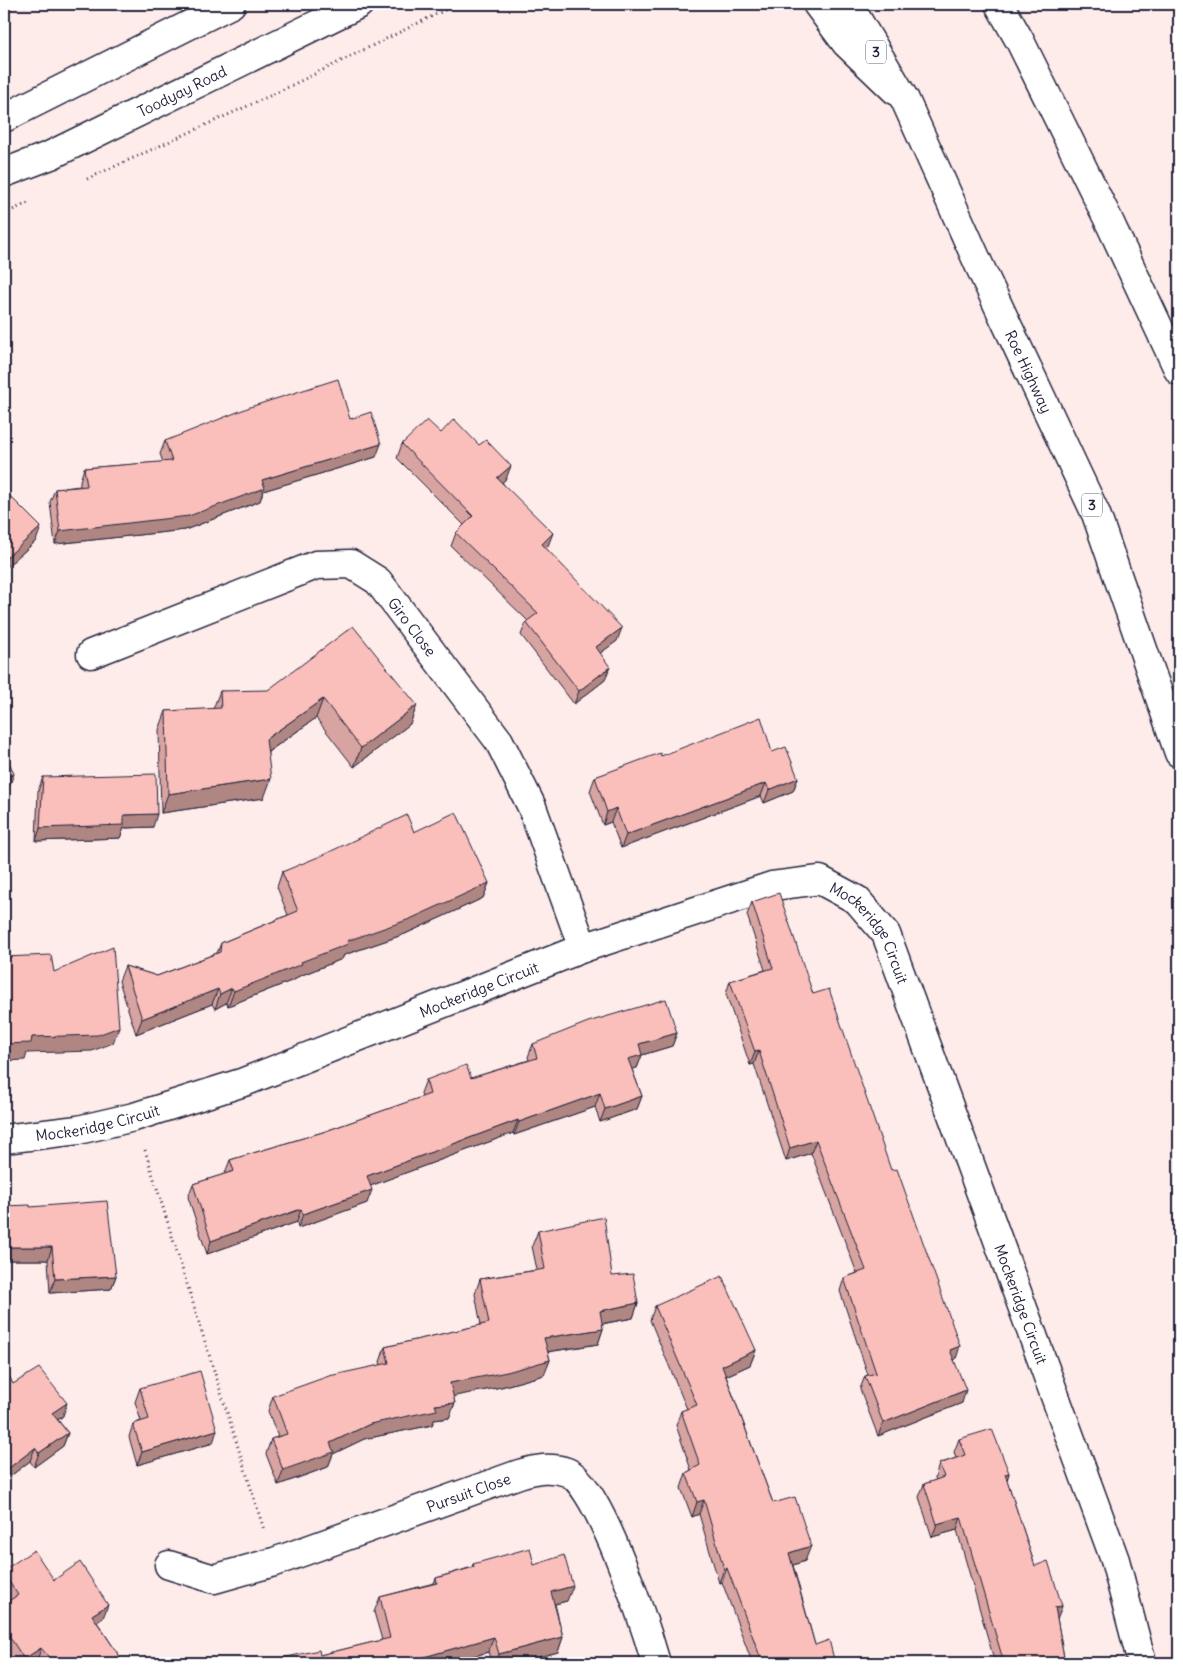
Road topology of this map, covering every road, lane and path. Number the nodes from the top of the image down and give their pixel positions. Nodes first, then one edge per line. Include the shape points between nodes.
1 (231, 4) edge
2 (358, 4) edge
3 (457, 4) edge
4 (817, 4) edge
5 (848, 4) edge
6 (999, 4) edge
7 (905, 100) junction
8 (4, 118) edge
9 (4, 173) edge
10 (81, 181) dead end
11 (38, 199) dead end
12 (4, 214) edge
13 (1179, 371) edge
14 (91, 654) dead end
15 (1179, 753) edge
16 (583, 948) junction
17 (4, 1139) edge
18 (144, 1148) dead end
19 (274, 1562) junction
20 (169, 1564) dead end
21 (656, 1663) edge
22 (1142, 1663) edge

1 - 8 main road
2 - 9 main road, Toodyay Road via 51,155
3 - 10 path via 276,93
4 - 7 main road via 846,43
5 - 7 main road, Roe Highway / 3
6 - 13 main road via 1108,219
7 - 15 main road, Roe Highway / 3 via 1096,514
11 - 12 path
14 - 16 main road, Giro Close via 316,565 351,564 378,581 499,741 532,807
16 - 17 main road, Mockeridge Circuit via 244,1082 125,1119 69,1131
16 - 22 main road, Mockeridge Circuit via 772,886 820,880 857,900 886,934 1115,1560
18 - 19 path
19 - 20 main road, Pursuit Close via 214,1579
19 - 21 main road, Pursuit Close via 519,1474 545,1467 569,1472 586,1488 602,1515

